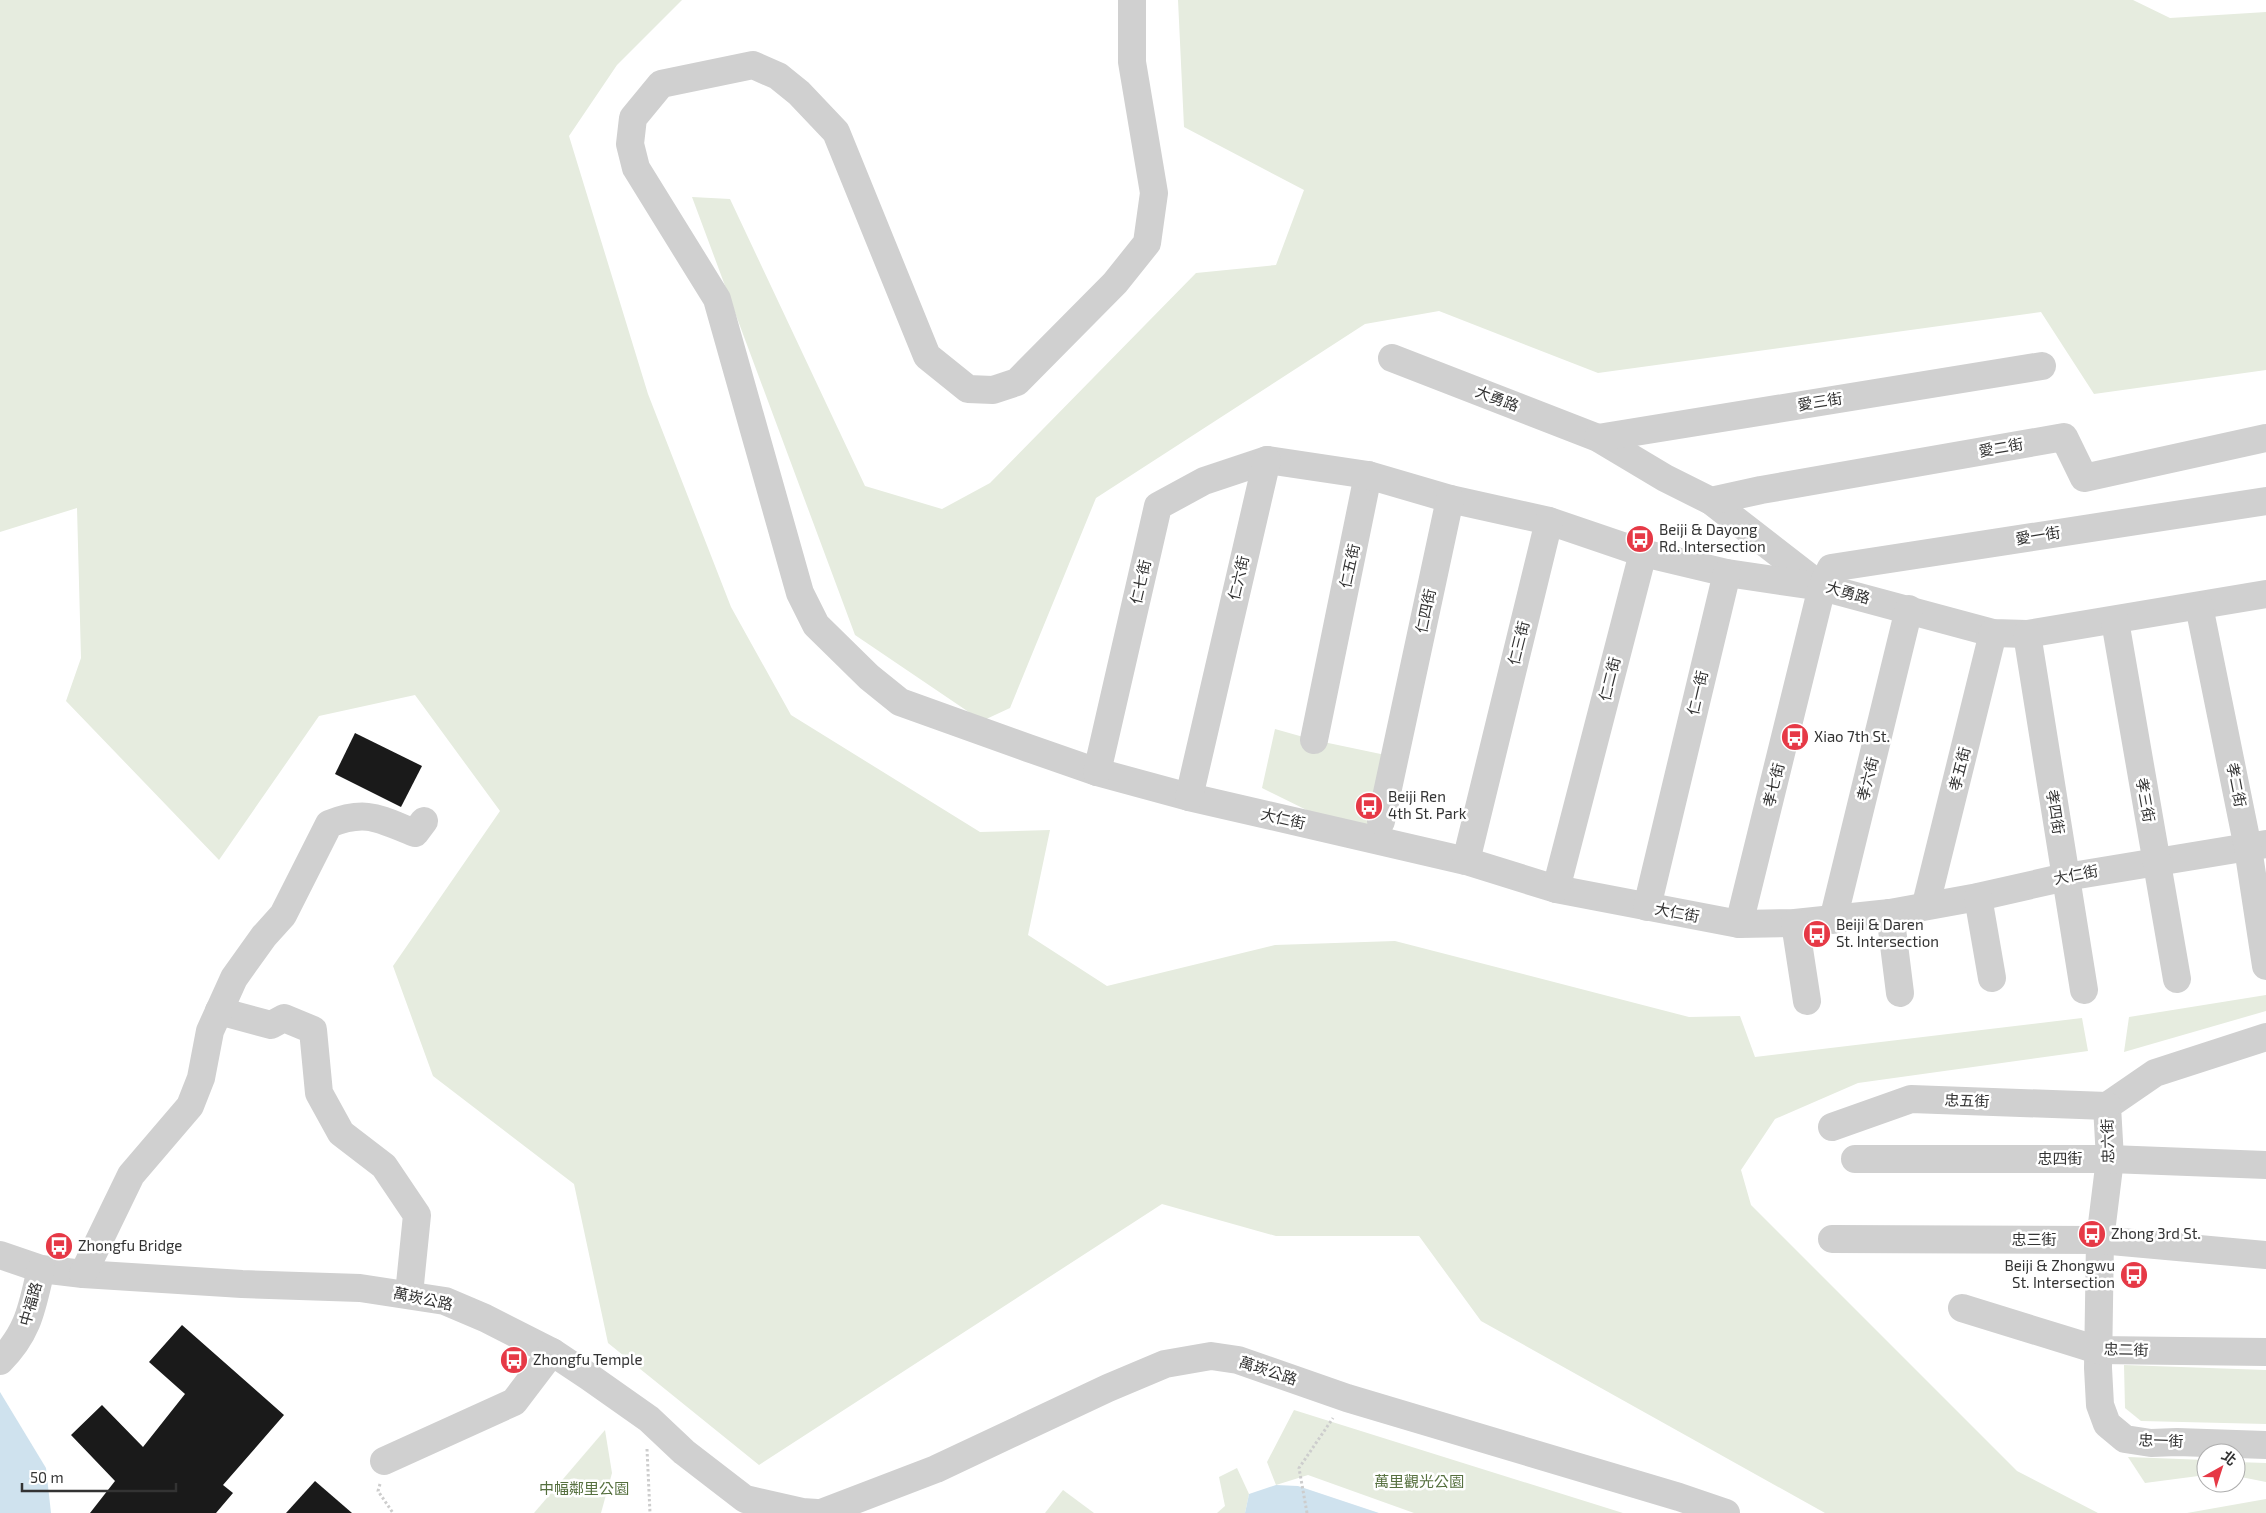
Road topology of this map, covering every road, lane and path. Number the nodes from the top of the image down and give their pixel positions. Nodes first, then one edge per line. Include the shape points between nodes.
1 (1132, 0) edge
2 (1392, 358) dead end
3 (2042, 366) dead end
4 (1598, 438) junction
5 (2266, 438) edge
6 (1267, 460) junction
7 (1368, 475) junction
8 (1450, 499) junction
9 (1711, 501) junction
10 (2266, 501) edge
11 (1548, 521) junction
12 (1642, 553) junction
13 (1727, 573) junction
14 (1822, 587) junction
15 (2266, 594) edge
16 (2199, 606) junction
17 (1909, 609) junction
18 (2115, 621) junction
19 (1993, 633) junction
20 (2027, 634) junction
21 (1314, 740) dead end
22 (1097, 772) junction
23 (1189, 797) junction
24 (424, 821) dead end
25 (1381, 821) dead end
26 (2257, 846) edge
27 (1466, 861) junction
28 (2156, 861) junction
29 (2066, 877) junction
30 (1556, 889) junction
31 (1978, 896) junction
32 (1926, 904) junction
33 (1647, 907) junction
34 (1890, 912) junction
35 (1833, 920) junction
36 (1796, 923) junction
37 (1739, 924) junction
38 (2266, 966) edge
39 (1992, 978) dead end
40 (2177, 980) dead end
41 (2084, 990) dead end
42 (1900, 993) dead end
43 (1807, 1002) dead end
44 (219, 1011) junction
45 (2266, 1038) edge
46 (2106, 1106) junction
47 (1832, 1127) dead end
48 (1854, 1159) dead end
49 (2110, 1159) junction
50 (2266, 1165) edge
51 (1832, 1239) dead end
52 (2100, 1240) junction
53 (0, 1255) edge
54 (2266, 1255) edge
55 (41, 1268) junction
56 (83, 1274) junction
57 (409, 1294) junction
58 (1962, 1308) dead end
59 (2098, 1350) junction
60 (552, 1352) junction
61 (2266, 1352) edge
62 (0, 1361) edge
63 (1347, 1398) junction
64 (649, 1419) junction
65 (2266, 1445) edge
66 (384, 1462) joint
67 (393, 1513) edge
68 (650, 1513) edge
69 (817, 1513) edge
70 (821, 1513) edge
71 (1307, 1513) edge
72 (1726, 1513) edge

1 - 22 street, 大仁街 via 1132,62 1154,193 1147,243 1115,283 1017,382 993,390 968,389 927,356 836,132 778,76 753,65 661,84 633,118 630,144 636,168 717,299 800,593 816,625 869,677 900,702
2 - 4 street, 大勇路
3 - 4 street, 愛三街
4 - 9 street, 大勇路
5 - 9 street, 愛二街 via 2084,478 2064,437
6 - 7 street
6 - 22 street, 仁七街 via 1204,482 1158,506
6 - 23 street, 仁六街
7 - 8 street
7 - 21 street, 仁五街
8 - 11 street
8 - 25 street, 仁四街
9 - 14 street, 大勇路
10 - 14 street, 愛一街 via 1831,568
11 - 12 street
11 - 27 street, 仁三街
12 - 13 street
12 - 30 street, 仁二街
13 - 14 street
13 - 33 street, 仁一街
14 - 17 street, 大勇路
14 - 37 street, 孝七街
15 - 16 street, 大勇路
16 - 18 street, 大勇路
16 - 26 street, 孝二街
17 - 19 street, 大勇路
17 - 35 street, 孝六街
18 - 20 street, 大勇路
18 - 28 street, 孝三街
19 - 20 street, 大勇路
19 - 32 street, 孝五街
20 - 29 street, 孝四街
22 - 23 street, 大仁街
23 - 27 street, 大仁街
24 - 44 street via 415,833 371,816 348,816 329,824 283,915 234,978
26 - 28 street, 大仁街
26 - 38 street, 孝二街
27 - 30 street, 大仁街
28 - 29 street, 大仁街
28 - 40 street, 孝三街
29 - 31 street, 大仁街
29 - 41 street, 孝四街
30 - 33 street, 大仁街
31 - 32 street, 大仁街
31 - 39 street
32 - 34 street, 大仁街
33 - 37 street, 大仁街
34 - 35 street, 大仁街
34 - 42 street
35 - 36 street, 大仁街
36 - 37 street, 大仁街
36 - 43 street
44 - 56 street via 210,1031 201,1078 190,1106 131,1175
44 - 57 street via 271,1025 284,1018 313,1030 319,1093 341,1133 384,1166 417,1215
45 - 46 street, 忠六街 via 2155,1072
46 - 47 street, 忠五街 via 1911,1099
46 - 49 street, 忠六街
48 - 49 street, 忠四街
49 - 50 street, 忠四街
49 - 52 street, 忠六街
51 - 52 street, 忠三街
52 - 54 street, 忠三街
52 - 59 street, 忠六街
53 - 55 street, 萬崁公路
55 - 56 street, 萬崁公路
55 - 62 street, 中福路 via 25,1329
56 - 57 street, 萬崁公路 via 360,1288
57 - 60 street, 萬崁公路 via 445,1301
58 - 59 street, 忠二街
59 - 61 street, 忠二街
59 - 65 street, 忠一街 via 2100,1404 2107,1424 2125,1439 2151,1443
60 - 64 street, 萬崁公路
60 - 66 street via 514,1402
63 - 70 street, 萬崁公路 via 1238,1360 1211,1356 1191,1358 1165,1364 936,1469
63 - 71 path via 1298,1468
63 - 72 street, 萬崁公路
64 - 68 path via 646,1459
64 - 69 street, 萬崁公路 via 684,1452 745,1499
66 - 67 path via 378,1491

